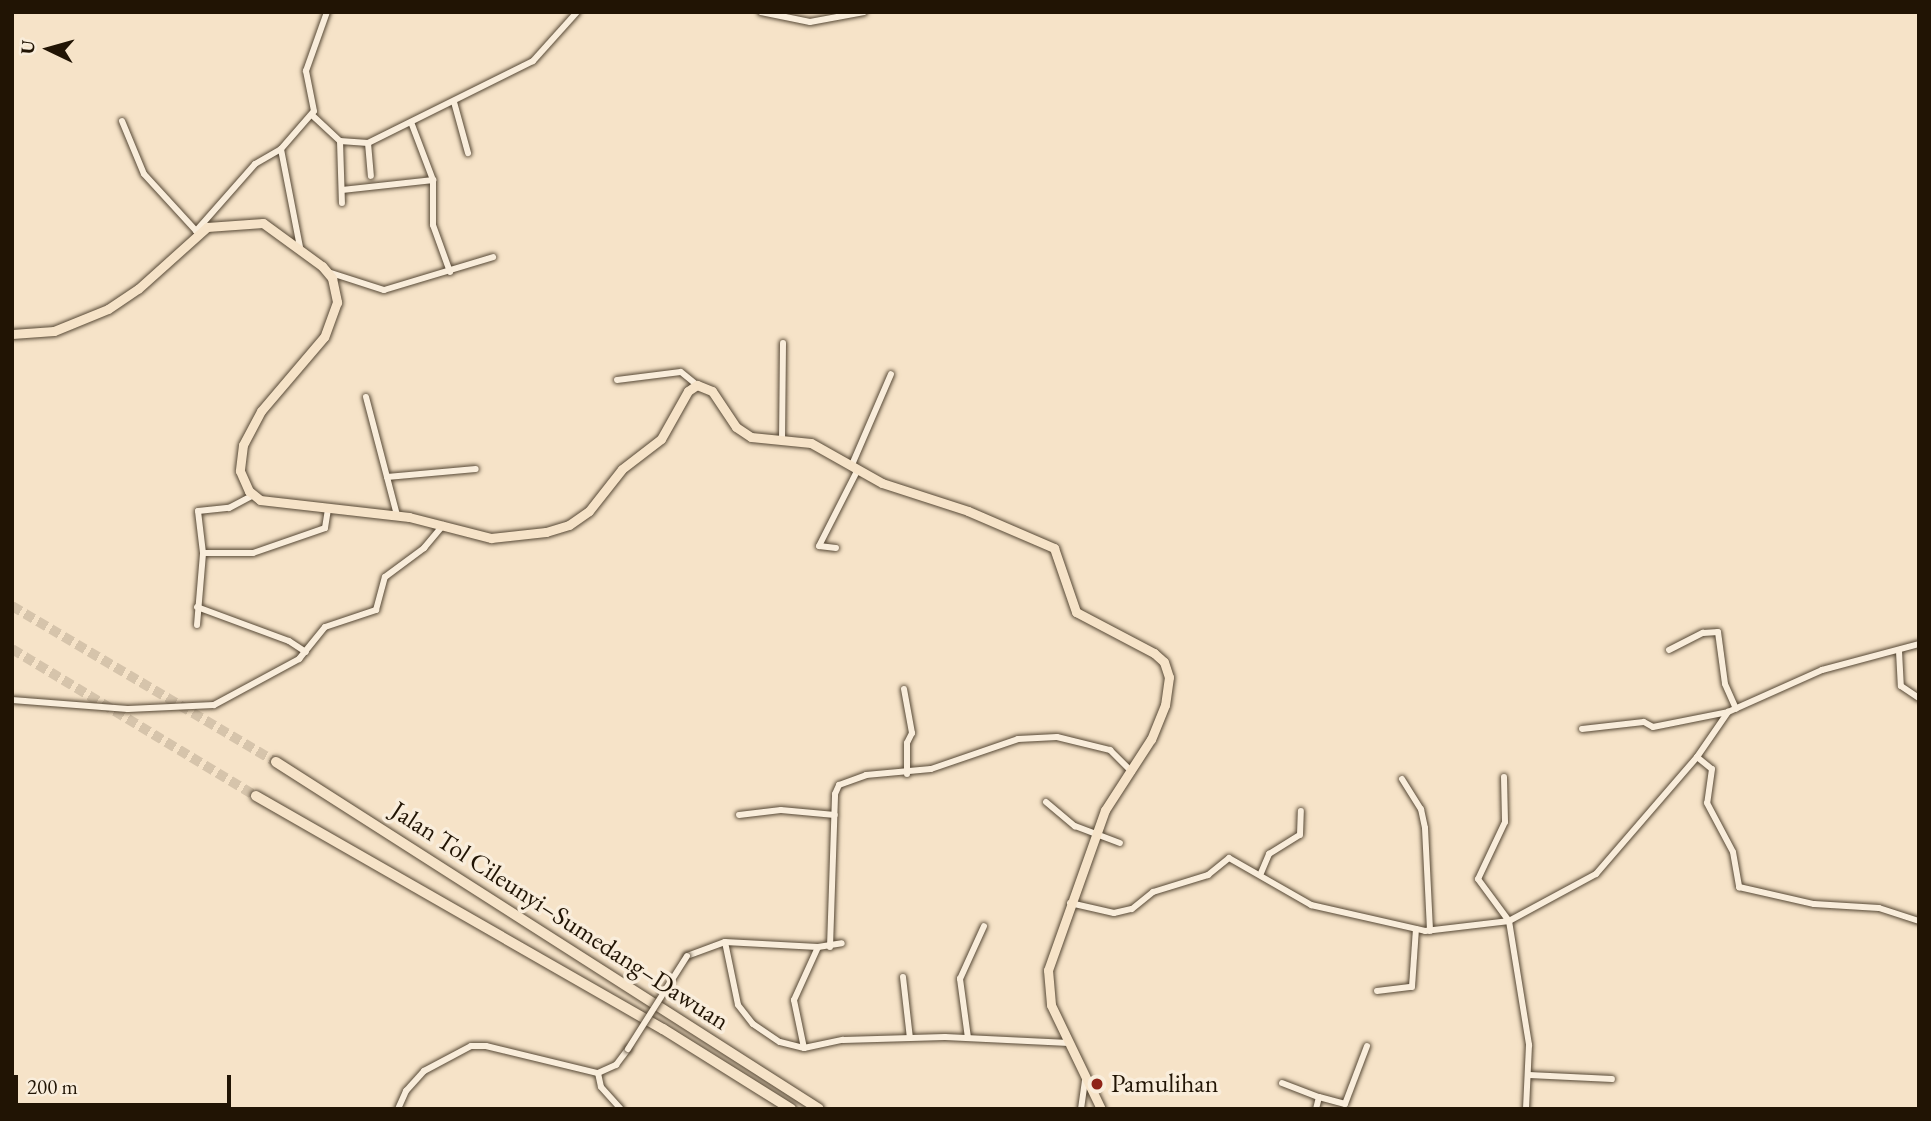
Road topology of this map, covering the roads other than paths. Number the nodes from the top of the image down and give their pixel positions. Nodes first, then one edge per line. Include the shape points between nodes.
1 (327, 12) edge
2 (577, 12) edge
3 (761, 12) edge
4 (864, 12) edge
5 (454, 102) junction
6 (312, 115) junction
7 (122, 121) dead end
8 (411, 122) junction
9 (340, 141) junction
10 (368, 143) junction
11 (281, 149) junction
12 (468, 153) dead end
13 (371, 176) dead end
14 (433, 180) junction
15 (342, 190) junction
16 (342, 203) dead end
17 (197, 232) junction
18 (300, 247) junction
19 (492, 257) dead end
20 (328, 272) junction
21 (450, 272) junction
22 (12, 334) edge
23 (783, 343) dead end
24 (891, 373) dead end
25 (617, 380) dead end
26 (698, 385) junction
27 (366, 397) dead end
28 (782, 440) junction
29 (854, 469) junction
30 (476, 470) dead end
31 (387, 477) junction
32 (253, 495) junction
33 (328, 509) junction
34 (397, 515) junction
35 (443, 525) junction
36 (836, 548) dead end
37 (203, 553) junction
38 (197, 607) junction
39 (197, 625) dead end
40 (1919, 644) edge
41 (1669, 650) dead end
42 (1899, 650) junction
43 (306, 652) junction
44 (904, 688) dead end
45 (1919, 698) edge
46 (12, 700) edge
47 (1732, 711) junction
48 (1582, 729) dead end
49 (1697, 757) junction
50 (276, 762) tunnel mouth
51 (1132, 772) junction
52 (907, 774) junction
53 (1504, 777) dead end
54 (1402, 779) dead end
55 (256, 796) tunnel mouth
56 (1046, 802) dead end
57 (1301, 811) dead end
58 (739, 815) dead end
59 (835, 815) junction
60 (1096, 834) junction
61 (1120, 843) dead end
62 (1261, 873) junction
63 (1070, 903) junction
64 (1509, 921) junction
65 (1919, 921) edge
66 (984, 926) dead end
67 (1416, 929) junction
68 (1430, 931) junction
69 (725, 942) junction
70 (842, 943) dead end
71 (818, 947) junction
72 (830, 947) junction
73 (903, 977) dead end
74 (1377, 991) dead end
75 (910, 1038) junction
76 (968, 1038) junction
77 (1069, 1043) junction
78 (1367, 1046) dead end
79 (804, 1048) junction
80 (598, 1073) junction
81 (1529, 1075) junction
82 (1086, 1077) junction
83 (1612, 1079) dead end
84 (1282, 1083) dead end
85 (1319, 1097) junction
86 (398, 1109) edge
87 (621, 1109) edge
88 (791, 1109) edge
89 (819, 1109) edge
90 (1081, 1109) edge
91 (1101, 1109) edge
92 (1316, 1109) edge
93 (1526, 1109) edge

1 - 6 street via 306,71
2 - 5 street via 533,61
3 - 4 street via 810,22
5 - 8 street
5 - 12 street
6 - 9 street
6 - 11 street
7 - 17 street via 144,174
8 - 10 street
8 - 14 street
9 - 10 street
9 - 15 street
10 - 13 street
11 - 17 street via 256,164
11 - 18 street
14 - 15 street
14 - 21 street via 433,225
15 - 16 street
17 - 18 main road via 222,224 263,223
17 - 22 main road via 138,289 108,309 54,331
18 - 20 main road
19 - 21 street
20 - 21 street via 384,290
20 - 32 main road via 337,302 333,320 315,350 261,411 243,445 240,471
23 - 28 street
24 - 29 street
25 - 26 street via 681,372
26 - 28 main road via 712,391 745,434
26 - 35 main road via 688,391 661,439 622,470 589,511 569,525 498,539
27 - 31 street
28 - 29 main road via 811,443
29 - 36 street via 819,546
29 - 51 main road via 1054,548 1076,612 1161,657 1168,677 1165,705
30 - 31 street
31 - 34 street
32 - 33 main road via 274,503
32 - 37 street via 229,508 198,511
33 - 34 main road
33 - 37 street via 325,528 253,553
34 - 35 main road
35 - 43 street via 424,548 385,577 376,610 324,627
37 - 38 street
38 - 39 street
38 - 43 street via 289,641
40 - 42 street
41 - 47 street via 1703,633 1718,632
42 - 45 street via 1901,686
42 - 47 street via 1822,670
43 - 46 street via 214,705 128,709
44 - 52 street via 912,730 906,747
47 - 48 street via 1653,727 1644,722
47 - 49 street
49 - 64 street via 1596,874
49 - 65 street via 1712,769 1707,803 1733,852 1739,887 1814,904 1879,908
50 - 89 highway, Jalan Tol Cileunyi–Sumedang–Dawuan
51 - 52 street via 1110,750 1058,737 1018,739
51 - 60 main road via 1109,801
52 - 59 street via 866,775 842,783 835,794
53 - 64 street via 1505,822 1478,878
54 - 68 street via 1421,809 1425,828
55 - 88 highway, Jalan Tol Cileunyi–Sumedang–Dawuan via 663,1030
56 - 60 street via 1066,821
57 - 62 street via 1300,835 1269,853
58 - 59 street via 781,810
59 - 72 street
60 - 61 street
60 - 63 main road
62 - 63 street via 1229,858 1208,875 1153,892 1132,909 1114,913
62 - 67 street via 1311,905
63 - 77 main road via 1047,978 1051,1005
64 - 68 street
64 - 81 street
66 - 76 street via 960,979
67 - 68 street
67 - 74 street via 1412,987
69 - 71 street
69 - 79 street via 738,1005 753,1024 780,1042
69 - 80 street, bridge via 687,956 628,1049 615,1065
70 - 72 street
71 - 72 street
71 - 79 street via 794,1000
73 - 75 street
75 - 76 street
75 - 79 street via 843,1040
76 - 77 street
77 - 82 main road
78 - 85 street via 1345,1104
80 - 86 street via 486,1045 471,1046 424,1071 406,1091
80 - 87 street via 601,1087
81 - 83 street
81 - 93 street
82 - 90 street
82 - 91 main road
84 - 85 street
85 - 92 street

